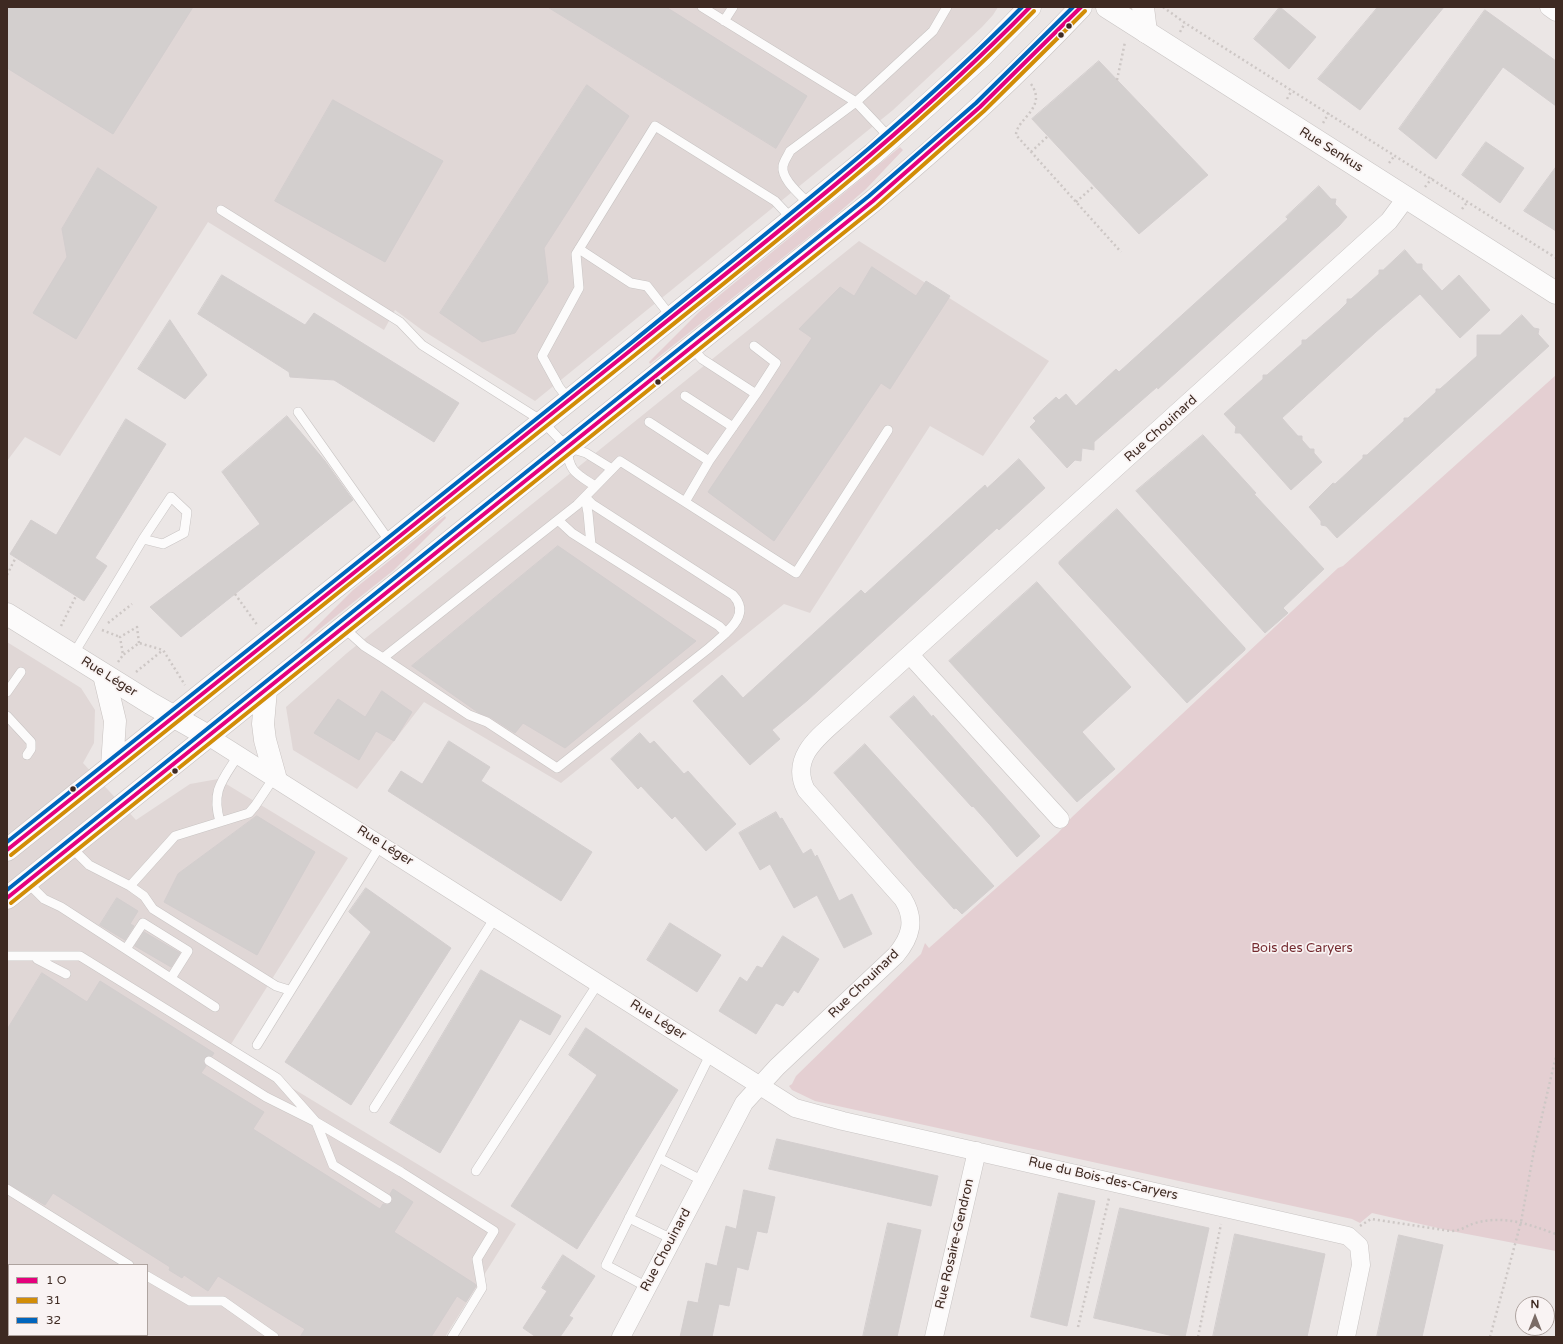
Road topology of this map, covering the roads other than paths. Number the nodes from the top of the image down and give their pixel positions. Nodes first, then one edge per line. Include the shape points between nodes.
1 (702, 7) edge
2 (733, 7) edge
3 (947, 7) edge
4 (1030, 7) edge
5 (1081, 7) edge
6 (1107, 7) edge
7 (1143, 7) edge
8 (1549, 7) edge
9 (1556, 12) edge
10 (1011, 17) edge
11 (724, 21) junction
12 (1146, 32) junction
13 (856, 102) junction
14 (891, 138) junction
15 (1406, 198) junction
16 (810, 206) junction
17 (221, 210) dead end
18 (792, 220) junction
19 (579, 249) junction
20 (1556, 293) edge
21 (672, 318) junction
22 (754, 346) dead end
23 (692, 348) junction
24 (756, 394) junction
25 (685, 396) dead end
26 (569, 400) junction
27 (298, 412) dead end
28 (542, 421) junction
29 (648, 422) dead end
30 (733, 427) junction
31 (888, 430) dead end
32 (567, 447) junction
33 (709, 461) junction
34 (612, 469) junction
35 (595, 486) junction
36 (585, 497) junction
37 (686, 502) junction
38 (558, 520) junction
39 (143, 539) junction
40 (390, 542) junction
41 (591, 545) junction
42 (7, 614) edge
43 (343, 627) junction
44 (726, 633) junction
45 (73, 655) junction
46 (910, 655) junction
47 (382, 658) junction
48 (111, 668) junction
49 (21, 672) dead end
50 (266, 690) junction
51 (7, 692) edge
52 (7, 716) edge
53 (174, 716) junction
54 (208, 736) junction
55 (239, 754) junction
56 (27, 755) dead end
57 (112, 766) junction
58 (275, 776) junction
59 (1060, 819) dead end
60 (220, 822) junction
61 (381, 844) junction
62 (71, 847) junction
63 (7, 850) edge
64 (27, 882) junction
65 (130, 886) junction
66 (7, 898) edge
67 (496, 916) junction
68 (126, 949) junction
69 (7, 956) edge
70 (32, 957) junction
71 (66, 974) dead end
72 (171, 978) junction
73 (599, 982) junction
74 (289, 990) junction
75 (215, 1007) dead end
76 (257, 1045) dead end
77 (711, 1053) junction
78 (209, 1061) dead end
79 (759, 1084) junction
80 (374, 1108) dead end
81 (316, 1122) junction
82 (977, 1151) junction
83 (659, 1158) junction
84 (476, 1171) dead end
85 (702, 1181) junction
86 (7, 1189) edge
87 (387, 1198) dead end
88 (629, 1218) junction
89 (672, 1239) junction
90 (127, 1264) edge
91 (148, 1277) edge
92 (647, 1287) junction
93 (274, 1337) edge
94 (452, 1337) edge
95 (621, 1337) edge
96 (934, 1337) edge
97 (1346, 1337) edge

1 - 11 lane
2 - 11 lane
3 - 13 lane via 932,30
4 - 10 main road
5 - 23 main road via 944,141
6 - 12 main road, Rue Senkus
7 - 12 main road
8 - 9 street
10 - 14 main road via 957,79
11 - 13 lane
12 - 15 main road, Rue Senkus
13 - 14 lane
13 - 16 lane via 790,151 785,161 785,176
14 - 16 main road
15 - 20 main road, Rue Senkus
15 - 46 street, Rue Chouinard via 1390,221
16 - 18 main road
17 - 28 lane via 400,322 422,345
18 - 19 lane via 775,201 655,126
18 - 21 main road
19 - 21 lane via 632,283 647,286
19 - 26 lane via 576,254 579,288 542,356
21 - 26 main road
22 - 24 lane via 776,363
23 - 24 lane via 702,359
23 - 32 main road
24 - 30 lane
25 - 30 lane
26 - 28 main road
27 - 40 lane
28 - 32 lane
28 - 40 main road
29 - 33 lane
30 - 33 lane
31 - 37 lane via 796,572
32 - 34 lane via 586,453
32 - 35 lane via 574,472
32 - 43 main road
33 - 37 lane
34 - 35 lane
34 - 37 lane via 620,461
35 - 36 lane
36 - 38 lane
36 - 41 lane
36 - 44 lane via 733,595 740,604 740,615
38 - 41 lane via 566,529
38 - 47 lane
39 - 39 lane via 171,498 187,512 184,533 163,544
39 - 45 lane
40 - 53 main road
41 - 44 lane via 719,626
42 - 45 main road, Rue Léger
43 - 47 lane
43 - 50 main road
44 - 47 lane via 557,768
45 - 48 main road, Rue Léger
46 - 59 street
46 - 79 street, Rue Chouinard via 809,748 803,756 801,769 802,782 810,795 903,899 911,918 909,935 896,955
48 - 53 main road, Rue Léger
48 - 57 main road via 115,721
49 - 51 lane
50 - 54 main road
50 - 58 main road via 263,724
52 - 56 lane via 31,742 31,749
53 - 54 main road, Rue Léger
53 - 57 main road
54 - 55 street, Rue Léger
54 - 62 main road
55 - 58 street, Rue Léger
55 - 60 lane via 217,792 216,807
57 - 63 main road
58 - 60 lane via 249,813
58 - 61 street, Rue Léger
60 - 65 lane via 176,836
61 - 67 street, Rue Léger
61 - 74 lane
62 - 64 main road
62 - 65 lane via 89,865
64 - 66 main road
64 - 68 lane via 44,899 61,907
65 - 74 lane via 144,896 153,909 276,986
67 - 73 street, Rue Léger
67 - 80 lane
68 - 72 lane
68 - 72 lane via 143,923 188,951
69 - 70 lane
70 - 71 lane
70 - 81 lane via 80,956 277,1078
72 - 75 lane
73 - 77 street, Rue Léger
73 - 84 lane
74 - 76 lane
77 - 79 street, Rue Léger
77 - 83 lane
78 - 81 lane via 266,1096
79 - 82 street, Rue du Bois-des-Caryers via 788,1104 806,1111
79 - 85 street, Rue Chouinard via 744,1103
81 - 87 lane via 333,1165
81 - 94 lane via 494,1231 478,1259 482,1288
82 - 96 street, Rue Rosaire-Gendron
82 - 97 street, Rue du Bois-des-Caryers via 1348,1236 1359,1246 1361,1265
83 - 85 lane
83 - 88 lane
85 - 89 street, Rue Chouinard
86 - 90 lane
88 - 89 lane
88 - 92 lane via 606,1265
89 - 92 street, Rue Chouinard
91 - 93 lane via 190,1301 223,1301
92 - 95 street, Rue Chouinard

